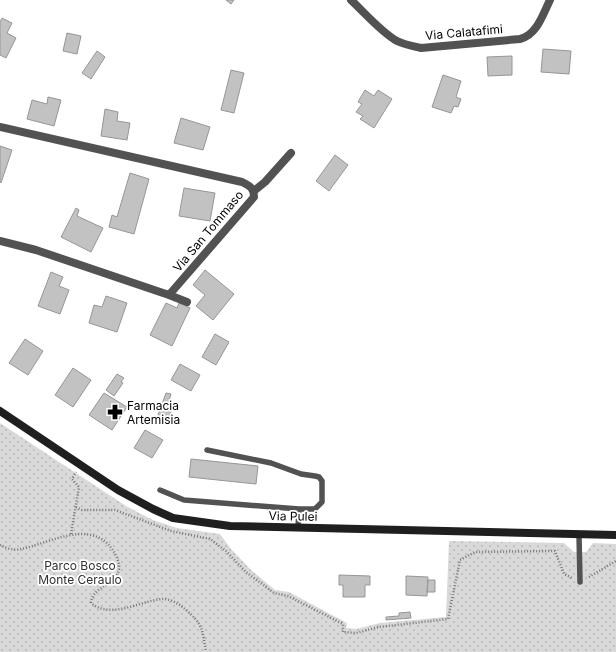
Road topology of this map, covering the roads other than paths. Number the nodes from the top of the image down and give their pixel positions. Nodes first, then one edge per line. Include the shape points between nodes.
1 (351, 0) edge
2 (550, 0) edge
3 (0, 127) edge
4 (291, 153) dead end
5 (254, 191) junction
6 (0, 240) edge
7 (169, 295) junction
8 (187, 302) dead end
9 (0, 411) edge
10 (207, 450) dead end
11 (160, 490) dead end
12 (299, 510) junction
13 (298, 528) junction
14 (579, 535) junction
15 (616, 535) edge
16 (580, 582) road end

1 - 2 street, Via Calatafimi via 388,35 408,46 421,48 528,38
3 - 5 street, Via San Tommaso via 242,182
4 - 5 street
5 - 7 street, Via San Tommaso via 254,197
6 - 7 street
7 - 8 street
9 - 13 main road, Via Pulei via 118,490 173,518 230,526
10 - 12 lane via 271,463 301,474 319,477 322,481 322,502 315,509
11 - 12 lane via 184,500
12 - 13 lane
13 - 14 main road, Via Pulei
14 - 15 main road, Via Pulei
14 - 16 lane

